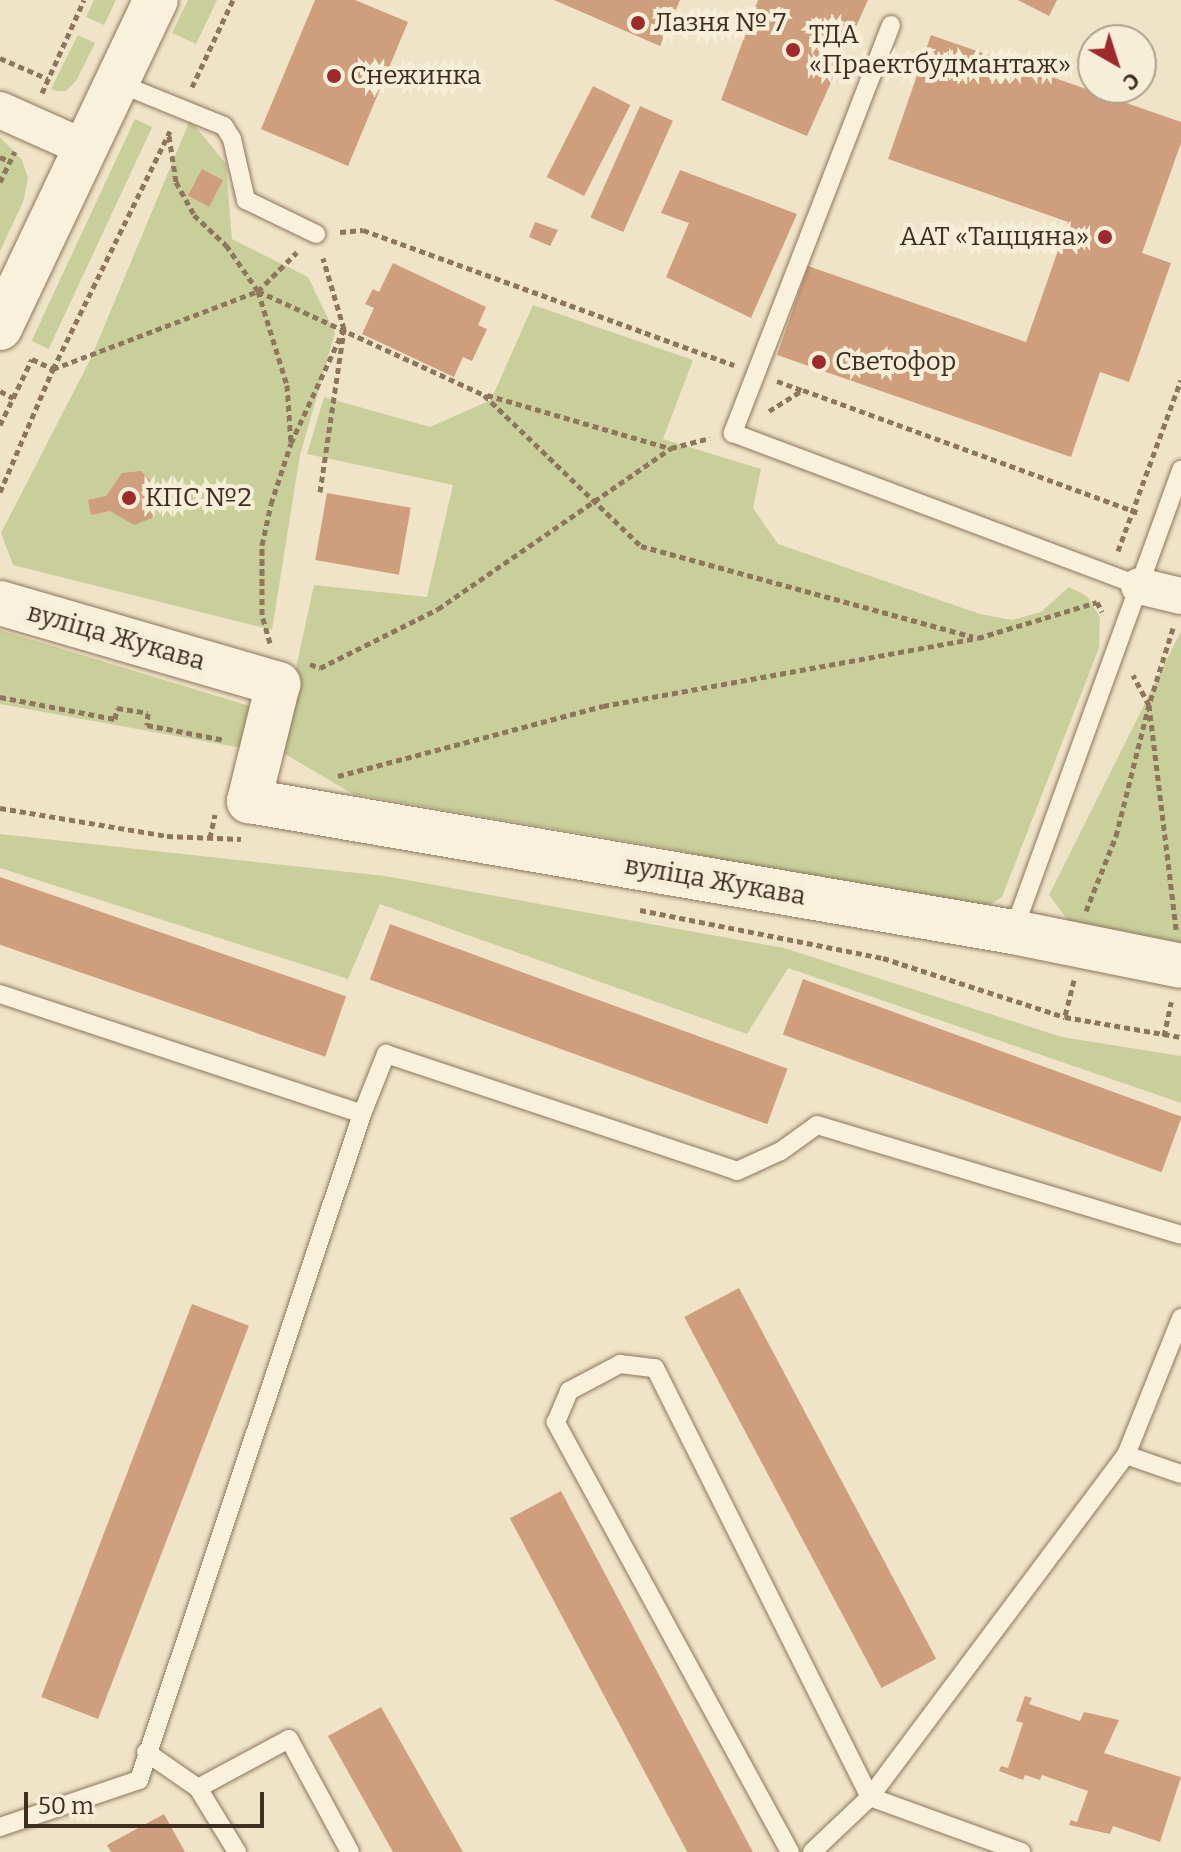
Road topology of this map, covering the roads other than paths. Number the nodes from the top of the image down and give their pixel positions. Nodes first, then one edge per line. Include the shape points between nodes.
1 (156, 0) edge
2 (891, 25) dead end
3 (118, 83) junction
4 (0, 110) edge
5 (87, 149) junction
6 (316, 234) road end
7 (0, 328) edge
8 (1181, 470) edge
9 (1123, 580) junction
10 (0, 603) edge
11 (1179, 606) edge
12 (1013, 932) junction
13 (1180, 966) edge
14 (0, 994) edge
15 (362, 1114) junction
16 (1181, 1235) edge
17 (1181, 1318) edge
18 (1126, 1455) junction
19 (1181, 1474) edge
20 (146, 1752) junction
21 (198, 1788) junction
22 (870, 1797) junction
23 (0, 1827) edge
24 (237, 1852) edge
25 (350, 1852) edge
26 (790, 1852) edge
27 (812, 1852) edge
28 (1021, 1852) edge

1 - 3 street
2 - 9 lane via 733,433
3 - 5 street
3 - 6 lane via 229,132 246,200
4 - 5 street
5 - 7 street
8 - 9 lane via 1163,520
9 - 11 street
9 - 12 lane via 1118,647
10 - 12 street, вуліца Жукава via 278,664 241,817
12 - 13 street, вуліца Жукава
14 - 15 lane
15 - 16 lane via 386,1054 737,1171 781,1151 817,1125
15 - 20 lane
17 - 18 lane
18 - 19 lane
18 - 22 lane
20 - 21 lane
20 - 23 lane via 139,1780
21 - 24 lane
21 - 25 lane via 289,1739
22 - 26 lane via 655,1368 620,1364 569,1391 556,1422
22 - 27 lane
22 - 28 lane

